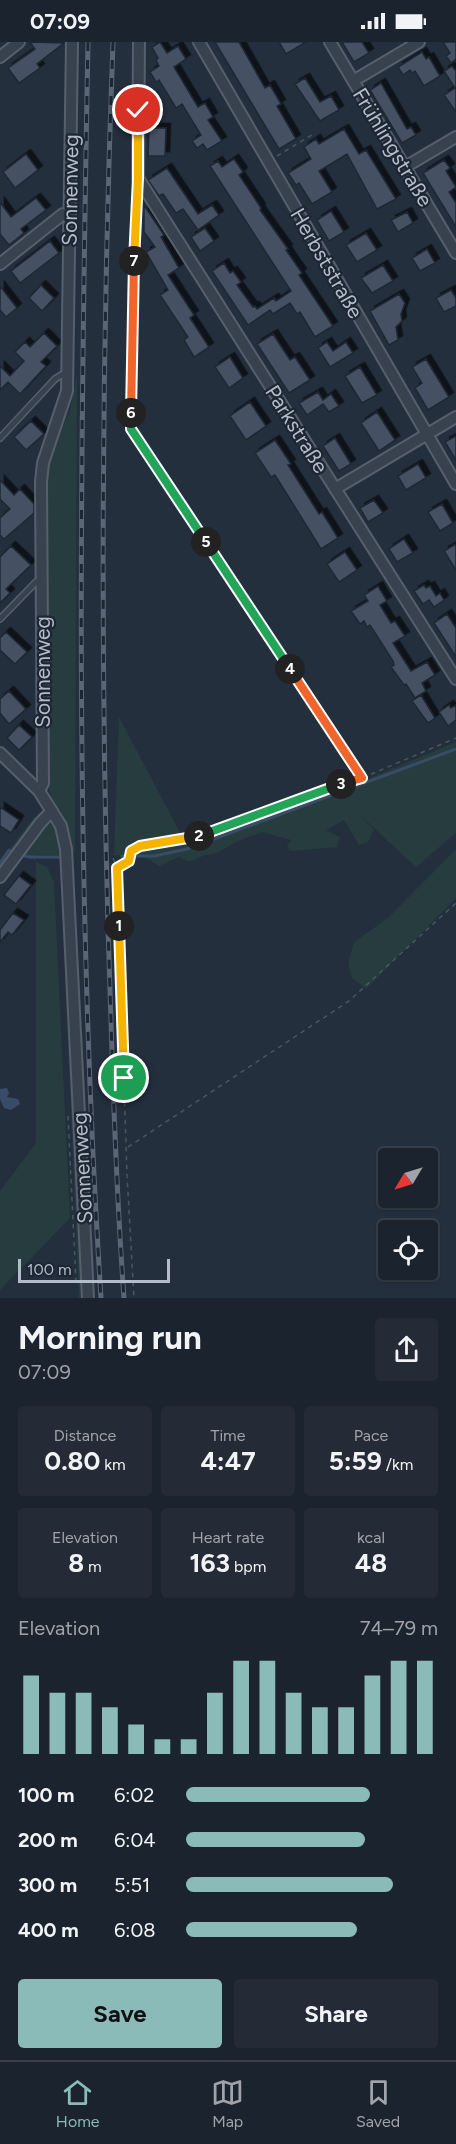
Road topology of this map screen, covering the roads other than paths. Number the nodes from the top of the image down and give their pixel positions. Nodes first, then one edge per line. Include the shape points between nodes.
1 (19, 42) edge
2 (72, 42) edge
3 (139, 42) edge
4 (199, 42) edge
5 (330, 42) edge
6 (419, 42) edge
7 (0, 57) edge
8 (353, 81) junction
9 (456, 137) edge
10 (405, 167) junction
11 (70, 215) junction
12 (456, 253) edge
13 (0, 264) edge
14 (68, 375) junction
15 (456, 417) edge
16 (427, 434) junction
17 (0, 438) edge
18 (456, 484) edge
19 (335, 489) junction
20 (42, 581) junction
21 (0, 619) edge
22 (456, 679) edge
23 (0, 753) edge
24 (39, 791) junction
25 (52, 812) junction
26 (0, 877) edge
27 (88, 1298) edge

1 - 7 street
2 - 11 street, Sonnenweg
3 - 19 street, Parkstraße via 138,178
4 - 16 street, Herbststraße
5 - 8 street, Frühlingstraße
6 - 8 street
8 - 10 street, Frühlingstraße
9 - 10 street
10 - 12 street, Frühlingstraße
11 - 13 street via 63,214
11 - 14 street, Sonnenweg
14 - 17 lane via 55,379
14 - 20 street, Sonnenweg via 65,400 43,463
15 - 16 street
16 - 18 street, Herbststraße
16 - 19 street
19 - 22 street, Parkstraße
20 - 21 lane via 36,582
20 - 24 street, Sonnenweg via 43,783
23 - 24 street
24 - 25 street, Sonnenweg
25 - 26 street
25 - 27 street, Sonnenweg via 61,826 68,865

